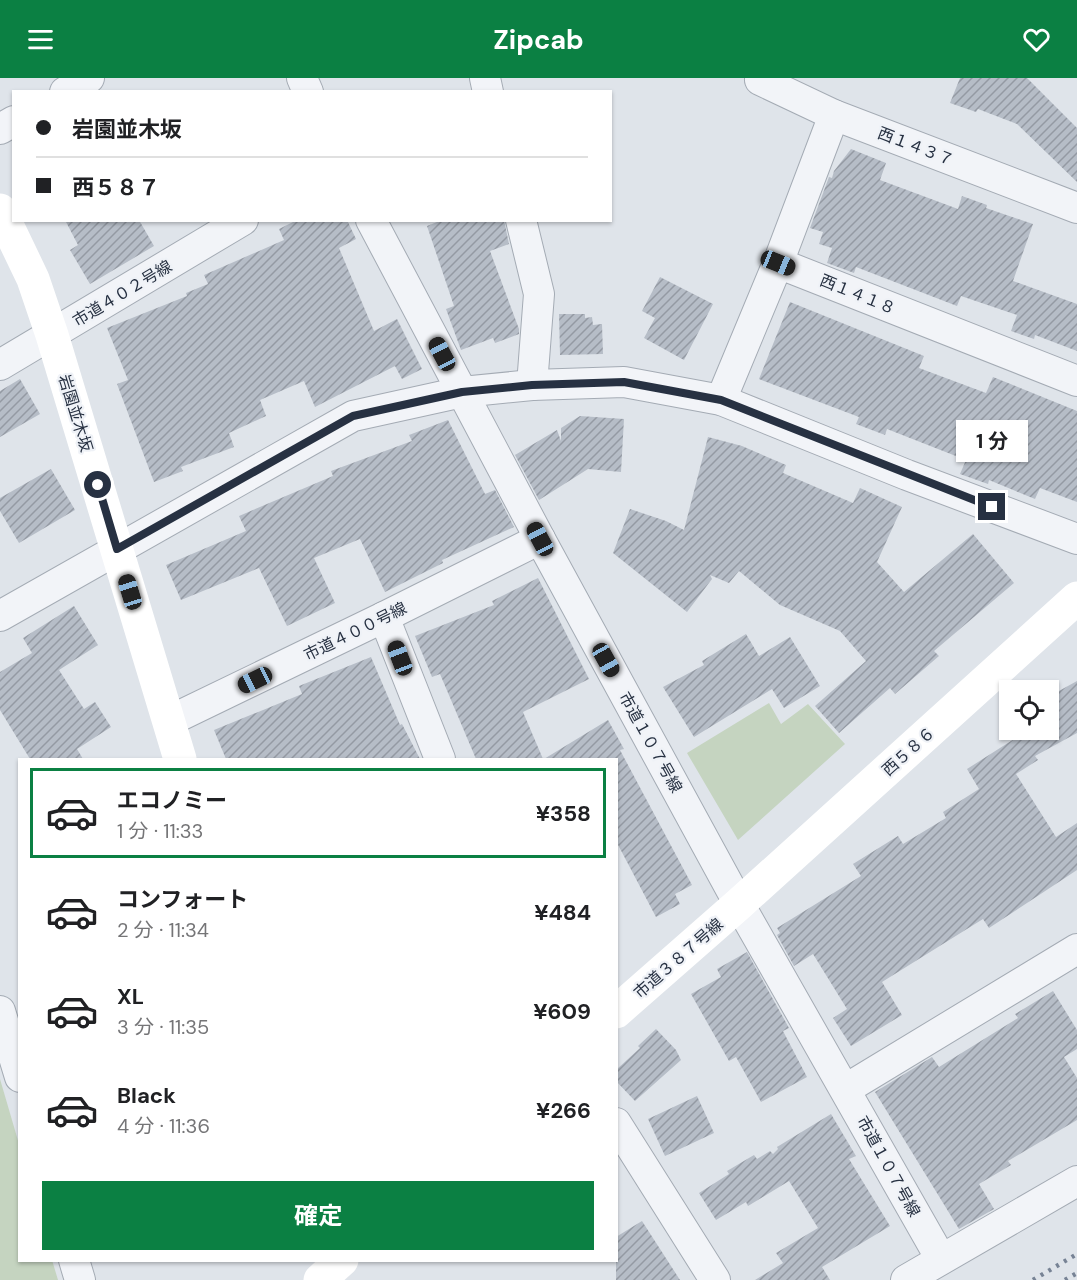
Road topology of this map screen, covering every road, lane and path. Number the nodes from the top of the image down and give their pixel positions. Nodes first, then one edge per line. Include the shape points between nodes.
1 (89, 78) edge
2 (760, 78) edge
3 (68, 90) edge
4 (834, 115) junction
5 (1077, 208) edge
6 (0, 210) edge
7 (240, 222) edge
8 (372, 222) edge
9 (521, 222) edge
10 (778, 263) junction
11 (52, 335) junction
12 (0, 366) edge
13 (1077, 381) edge
14 (532, 385) junction
15 (462, 392) junction
16 (721, 400) junction
17 (1077, 538) edge
18 (540, 539) junction
19 (117, 549) junction
20 (1077, 598) edge
21 (0, 616) edge
22 (384, 617) junction
23 (169, 722) junction
24 (180, 758) edge
25 (440, 758) edge
26 (739, 904) junction
27 (1077, 949) edge
28 (618, 1010) edge
29 (0, 1011) edge
30 (18, 1070) edge
31 (846, 1089) junction
32 (618, 1126) edge
33 (1077, 1182) edge
34 (941, 1259) junction
35 (75, 1262) edge
36 (80, 1280) edge
37 (715, 1280) edge
38 (906, 1280) edge

1 - 3 street
2 - 4 street, 西１４３７
4 - 5 street, 西１４３７
4 - 10 street
6 - 11 street, 岩園並木坂 via 33,279
7 - 11 street, 市道４０２号線
8 - 15 street, 市道１０７号線
9 - 14 street via 539,294
10 - 13 street, 西１４１８
10 - 16 street
11 - 12 street, 市道４０２号線
11 - 19 street, 岩園並木坂
14 - 15 street
14 - 16 street via 624,382
15 - 18 street, 市道１０７号線
15 - 19 street via 353,416
16 - 17 street
18 - 22 street, 市道４００号線
18 - 26 street, 市道１０７号線
19 - 21 street
19 - 23 street, 岩園並木坂
20 - 26 street, 西５８６
22 - 23 street, 市道４００号線
22 - 25 street
23 - 24 street, 岩園並木坂
26 - 28 street, 市道３８７号線
26 - 31 street, 市道１０７号線
27 - 31 street
29 - 30 street
31 - 34 street, 市道１０７号線
32 - 37 street
33 - 34 street
34 - 38 street
35 - 36 street

